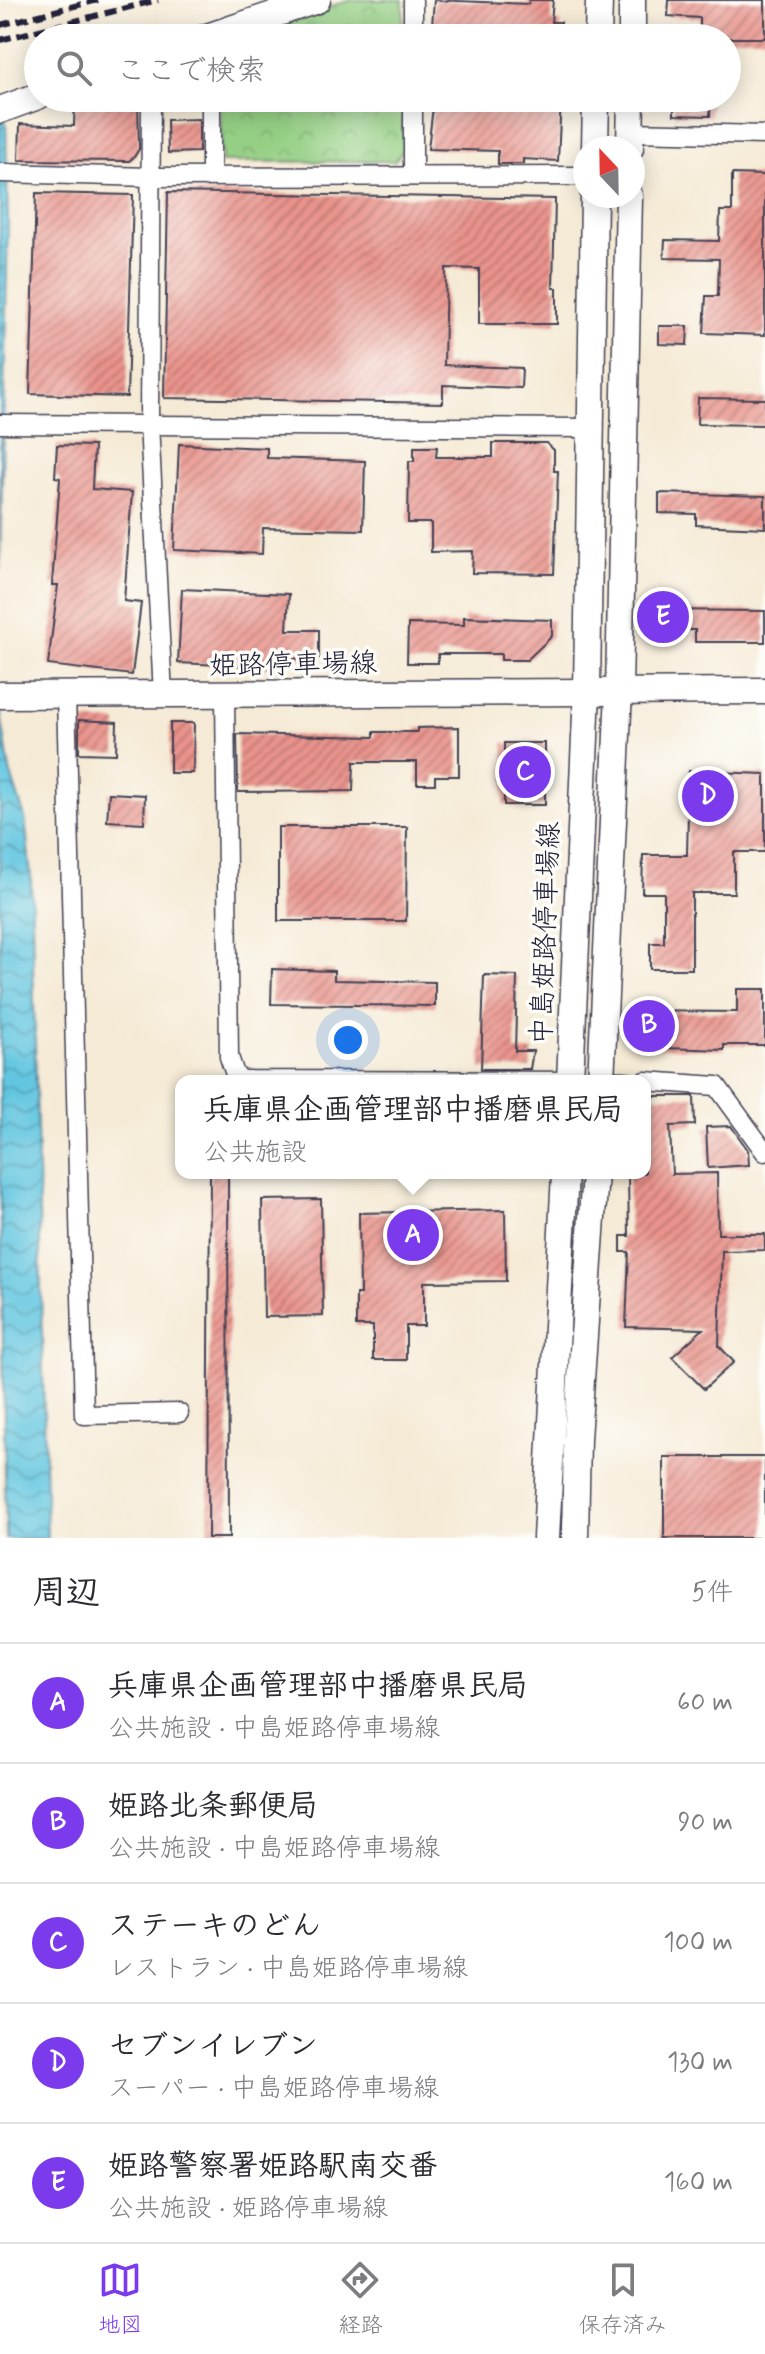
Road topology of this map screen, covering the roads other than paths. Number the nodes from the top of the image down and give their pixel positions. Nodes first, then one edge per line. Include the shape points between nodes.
1 (317, 0) edge
2 (413, 0) edge
3 (599, 0) edge
4 (632, 0) edge
5 (247, 24) edge
6 (413, 24) edge
7 (598, 24) edge
8 (632, 24) edge
9 (24, 101) edge
10 (0, 110) edge
11 (151, 112) edge
12 (211, 112) edge
13 (413, 112) edge
14 (596, 112) edge
15 (631, 112) edge
16 (765, 135) edge
17 (595, 136) edge
18 (630, 136) edge
19 (645, 139) edge
20 (0, 173) edge
21 (211, 176) junction
22 (413, 176) junction
23 (573, 176) edge
24 (151, 177) junction
25 (594, 208) edge
26 (629, 208) edge
27 (149, 423) junction
28 (0, 424) edge
29 (588, 428) junction
30 (587, 691) junction
31 (619, 691) junction
32 (765, 691) edge
33 (66, 694) junction
34 (2, 695) edge
35 (163, 695) junction
36 (225, 696) junction
37 (235, 1075) edge
38 (570, 1075) edge
39 (602, 1075) edge
40 (651, 1081) edge
41 (765, 1152) edge
42 (565, 1179) edge
43 (595, 1179) edge
44 (179, 1413) dead end
45 (546, 1538) edge
46 (575, 1538) edge

1 - 5 main road
2 - 6 street
3 - 7 main road
4 - 8 main road
9 - 10 main road
11 - 24 street
12 - 21 street
13 - 22 street
14 - 17 main road
15 - 18 main road
16 - 19 street
20 - 24 street
21 - 22 street
21 - 24 street
22 - 23 street
24 - 27 street
25 - 29 main road
26 - 31 main road
27 - 28 street
27 - 29 street
27 - 35 street
29 - 30 main road
30 - 31 main road, 姫路停車場線
30 - 36 main road, 姫路停車場線
30 - 38 main road, 中島姫路停車場線
31 - 32 main road, 姫路停車場線
31 - 39 main road
33 - 34 main road, 姫路停車場線
33 - 35 main road, 姫路停車場線
33 - 44 street via 84,1415
35 - 36 main road, 姫路停車場線
36 - 37 street via 229,1057
40 - 41 street via 717,1086
42 - 45 main road
43 - 46 main road

